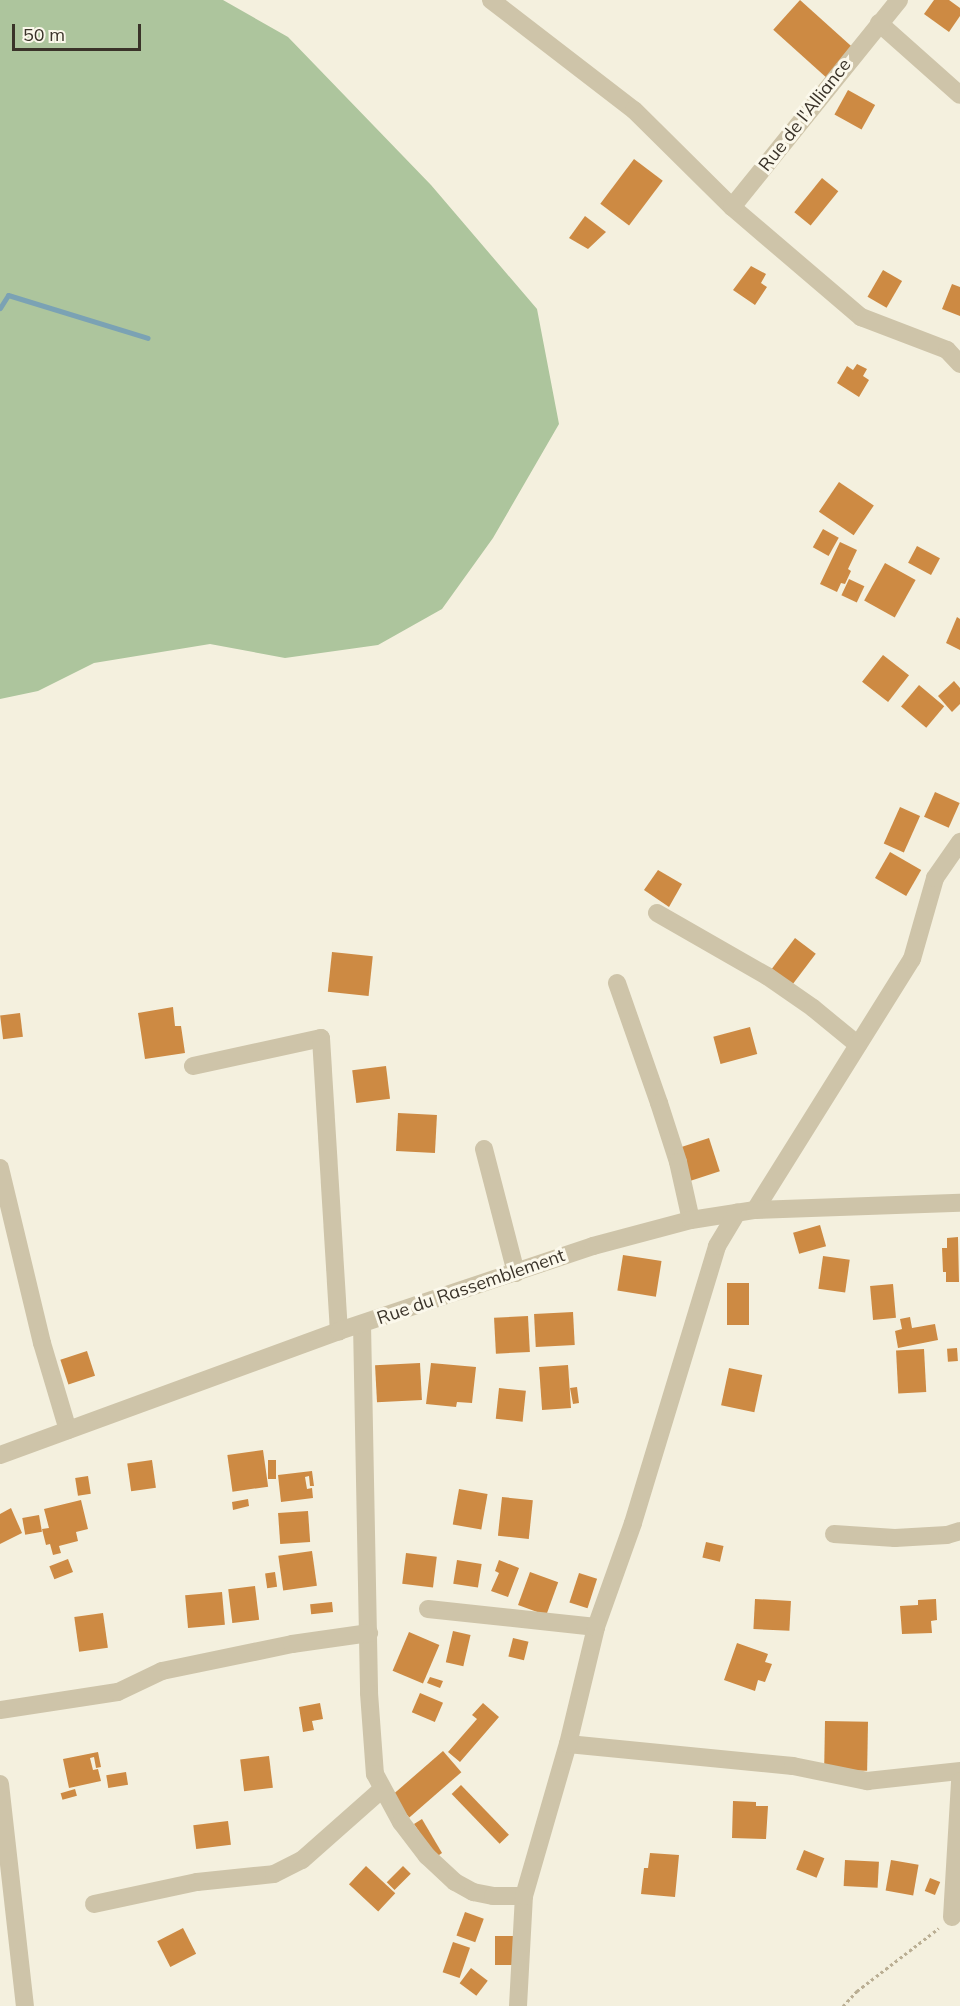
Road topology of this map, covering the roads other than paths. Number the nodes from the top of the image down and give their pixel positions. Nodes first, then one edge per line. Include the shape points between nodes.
1 (491, 0) edge
2 (895, 1) edge
3 (879, 23) junction
4 (960, 95) edge
5 (732, 207) junction
6 (960, 364) edge
7 (960, 842) edge
8 (657, 913) dead end
9 (616, 983) dead end
10 (858, 1046) junction
11 (193, 1066) dead end
12 (484, 1149) dead end
13 (0, 1168) edge
14 (960, 1203) edge
15 (755, 1210) junction
16 (737, 1213) junction
17 (690, 1220) junction
18 (516, 1273) junction
19 (362, 1324) junction
20 (339, 1331) junction
21 (68, 1430) junction
22 (0, 1455) edge
23 (960, 1531) edge
24 (834, 1534) dead end
25 (428, 1610) dead end
26 (596, 1627) junction
27 (369, 1633) junction
28 (0, 1710) edge
29 (568, 1744) junction
30 (960, 1771) edge
31 (960, 1781) edge
32 (0, 1784) edge
33 (381, 1790) junction
34 (1, 1816) edge
35 (524, 1896) junction
36 (94, 1904) dead end
37 (952, 1917) road end
38 (25, 2006) edge
39 (518, 2006) edge

1 - 5 street via 634,110
2 - 3 street, Rue de l'Alliance
3 - 4 street
3 - 5 street, Rue de l'Alliance
5 - 6 street via 861,317 947,350
7 - 10 street via 935,878 912,959
8 - 10 street via 767,976
9 - 17 street via 678,1162
10 - 15 street
11 - 20 street via 321,1038
12 - 18 street
13 - 21 street via 45,1354
14 - 15 street, Rue du Rassemblement
15 - 16 street, Rue du Rassemblement
16 - 17 street, Rue du Rassemblement
16 - 26 street via 717,1246 633,1523
17 - 18 street, Rue du Rassemblement via 593,1246
18 - 19 street, Rue du Rassemblement
19 - 20 street, Rue du Rassemblement
19 - 27 street
20 - 21 street, Rue du Rassemblement
21 - 22 street, Rue du Rassemblement
23 - 24 street via 895,1538
25 - 26 street
26 - 29 street
27 - 28 street via 292,1644 162,1671 118,1692
27 - 33 street via 370,1732
29 - 30 street via 793,1766 867,1781
29 - 35 street
31 - 37 street
32 - 34 street
33 - 35 street via 427,1856 455,1882 473,1892
33 - 36 street via 302,1860 274,1874 197,1882
34 - 38 street
35 - 39 street

